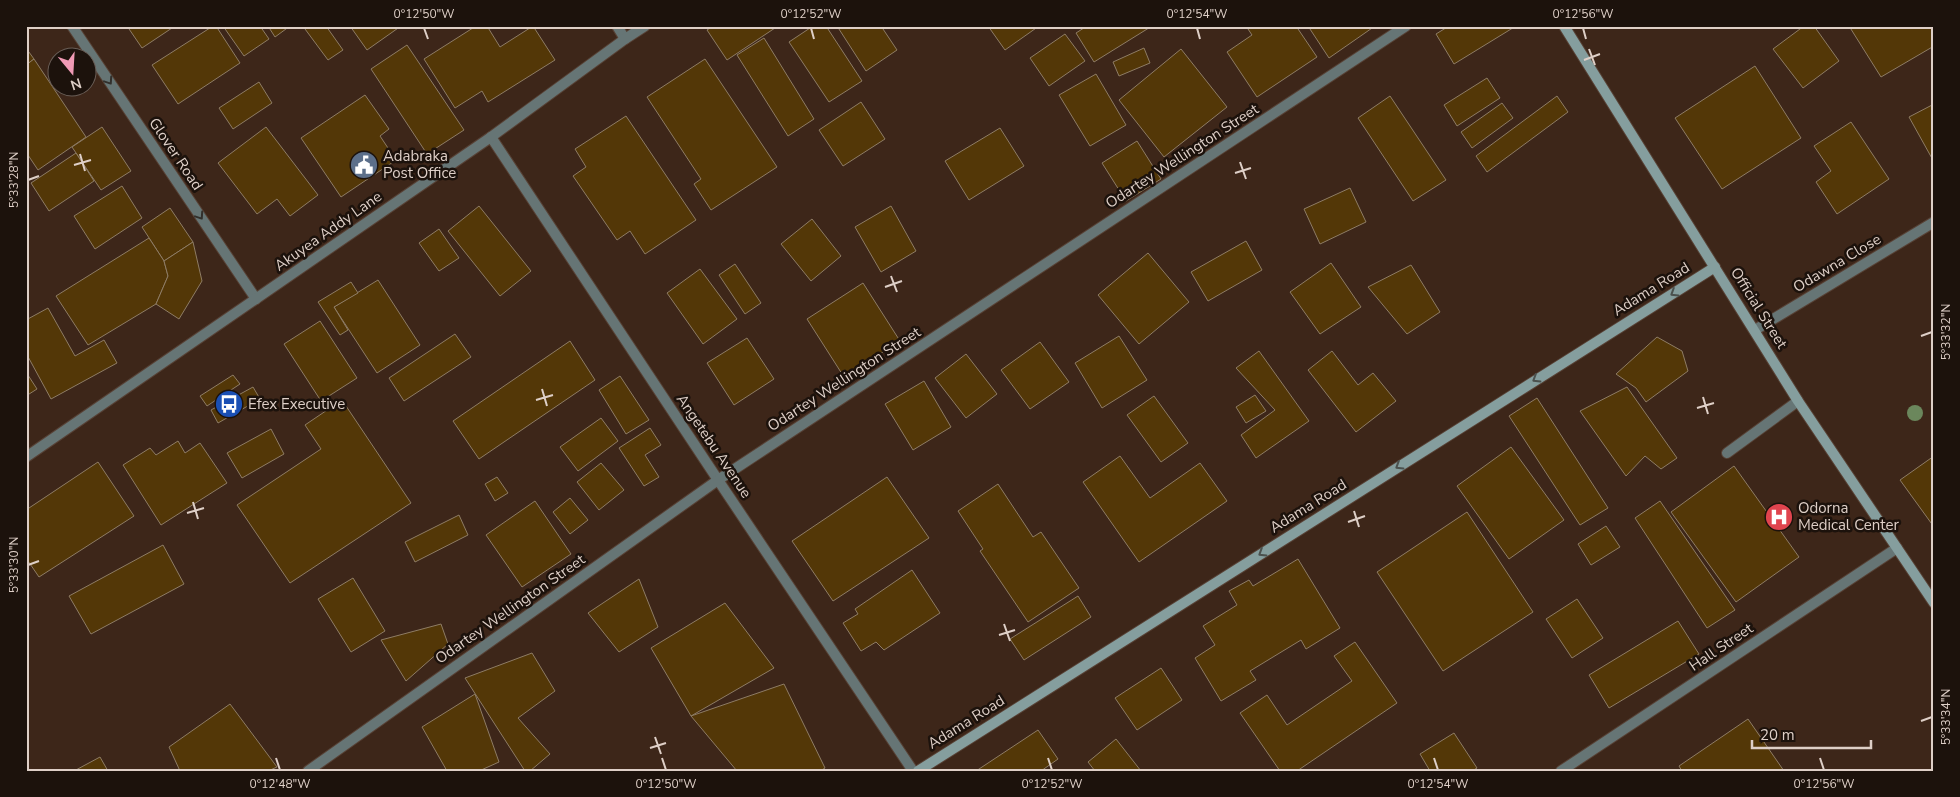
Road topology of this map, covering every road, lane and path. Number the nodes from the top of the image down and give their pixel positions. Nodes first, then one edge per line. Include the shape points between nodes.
1 (72, 26) edge
2 (616, 26) edge
3 (645, 26) edge
4 (1406, 26) edge
5 (1564, 26) edge
6 (625, 39) junction
7 (491, 137) junction
8 (1934, 222) edge
9 (1715, 266) junction
10 (256, 299) junction
11 (1755, 330) junction
12 (1798, 401) junction
13 (1727, 453) dead end
14 (26, 457) edge
15 (718, 480) junction
16 (1897, 548) junction
17 (1934, 603) edge
18 (308, 771) edge
19 (914, 771) edge
20 (918, 771) edge
21 (1562, 771) edge

1 -> 10 street, Glover Road
2 - 6 street
3 - 6 street, Akuyea Addy Lane
4 - 15 street, Odartey Wellington Street
5 - 9 street, Official Street
6 - 7 street, Akuyea Addy Lane
7 - 10 street, Akuyea Addy Lane
7 - 15 street, Angetebu Avenue
8 - 11 street, Odawna Close
9 - 11 street, Official Street
9 -> 20 street, Adama Road
10 - 14 street, Akuyea Addy Lane
11 - 12 street, Official Street
12 - 13 street
12 - 16 street, Official Street
15 - 18 street, Odartey Wellington Street
15 - 19 street, Angetebu Avenue
16 - 17 street, Official Street
16 - 21 street, Hall Street

